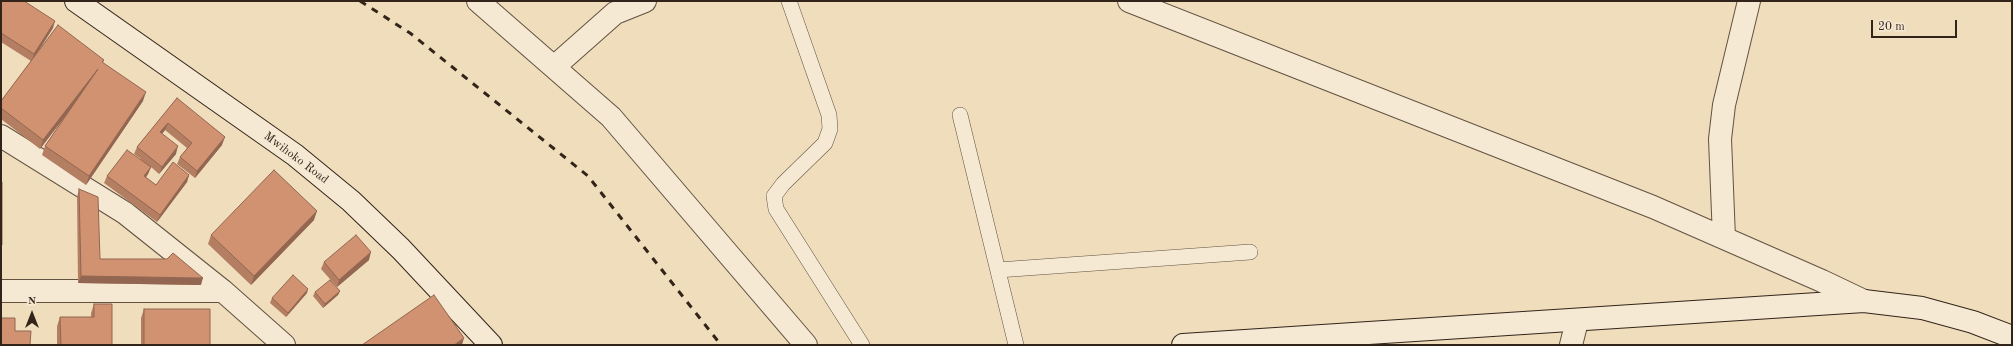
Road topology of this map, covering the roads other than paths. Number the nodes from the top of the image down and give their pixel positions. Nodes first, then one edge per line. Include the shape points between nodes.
1 (76, 1) edge
2 (478, 1) edge
3 (645, 1) edge
4 (789, 1) edge
5 (1129, 1) edge
6 (1749, 1) edge
7 (554, 67) junction
8 (960, 115) dead end
9 (1, 136) edge
10 (1724, 238) junction
11 (1250, 252) dead end
12 (998, 270) junction
13 (1, 291) edge
14 (223, 291) junction
15 (1864, 301) junction
16 (1577, 321) junction
17 (2012, 337) edge
18 (1262, 343) edge
19 (284, 345) edge
20 (491, 345) edge
21 (806, 345) edge
22 (862, 345) edge
23 (1016, 345) edge
24 (1183, 345) edge
25 (1572, 345) edge

1 - 20 street, Mwihoko Road via 295,155 351,201 402,249
2 - 7 street
3 - 7 street via 615,13
4 - 22 lane via 829,115 830,128 825,143 774,196 776,209
5 - 10 street via 1653,207
6 - 10 street via 1724,105 1720,139
7 - 21 street via 612,117
8 - 12 lane
9 - 14 street via 125,213
10 - 15 street
11 - 12 lane
12 - 23 lane
13 - 14 street
14 - 19 street
15 - 16 street
15 - 17 street via 1922,308 1973,322
16 - 18 street
16 - 25 street
18 - 24 street

